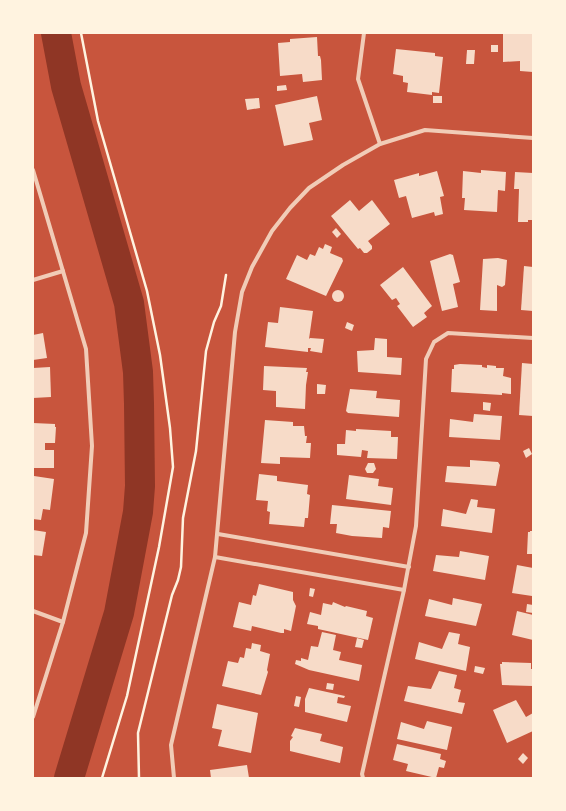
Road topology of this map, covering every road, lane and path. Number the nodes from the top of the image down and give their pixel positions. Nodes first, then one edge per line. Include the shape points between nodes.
1 (81, 33) edge
2 (364, 33) edge
3 (533, 138) edge
4 (380, 144) junction
5 (33, 170) edge
6 (63, 271) junction
7 (226, 276) dead end
8 (33, 280) edge
9 (533, 338) edge
10 (218, 534) junction
11 (215, 557) junction
12 (409, 567) junction
13 (404, 590) junction
14 (33, 611) edge
15 (63, 622) junction
16 (33, 717) edge
17 (102, 778) edge
18 (140, 778) edge
19 (174, 778) edge
20 (362, 778) edge

1 - 17 path via 98,121 147,291 170,428 173,467 159,547 127,696
2 - 4 street via 358,79
3 - 4 street via 425,130
4 - 10 street via 309,188 272,231 252,267 242,292 235,332
5 - 6 street
6 - 8 street
6 - 15 street via 86,349 92,446 86,533
7 - 18 path via 221,306 206,351 196,451 183,518 178,580 172,595 138,733
9 - 12 street via 448,334 434,342 426,358 416,526
10 - 11 street
10 - 12 street
11 - 13 street
11 - 19 street via 171,745
12 - 13 street
13 - 20 street
14 - 15 street
15 - 16 street

